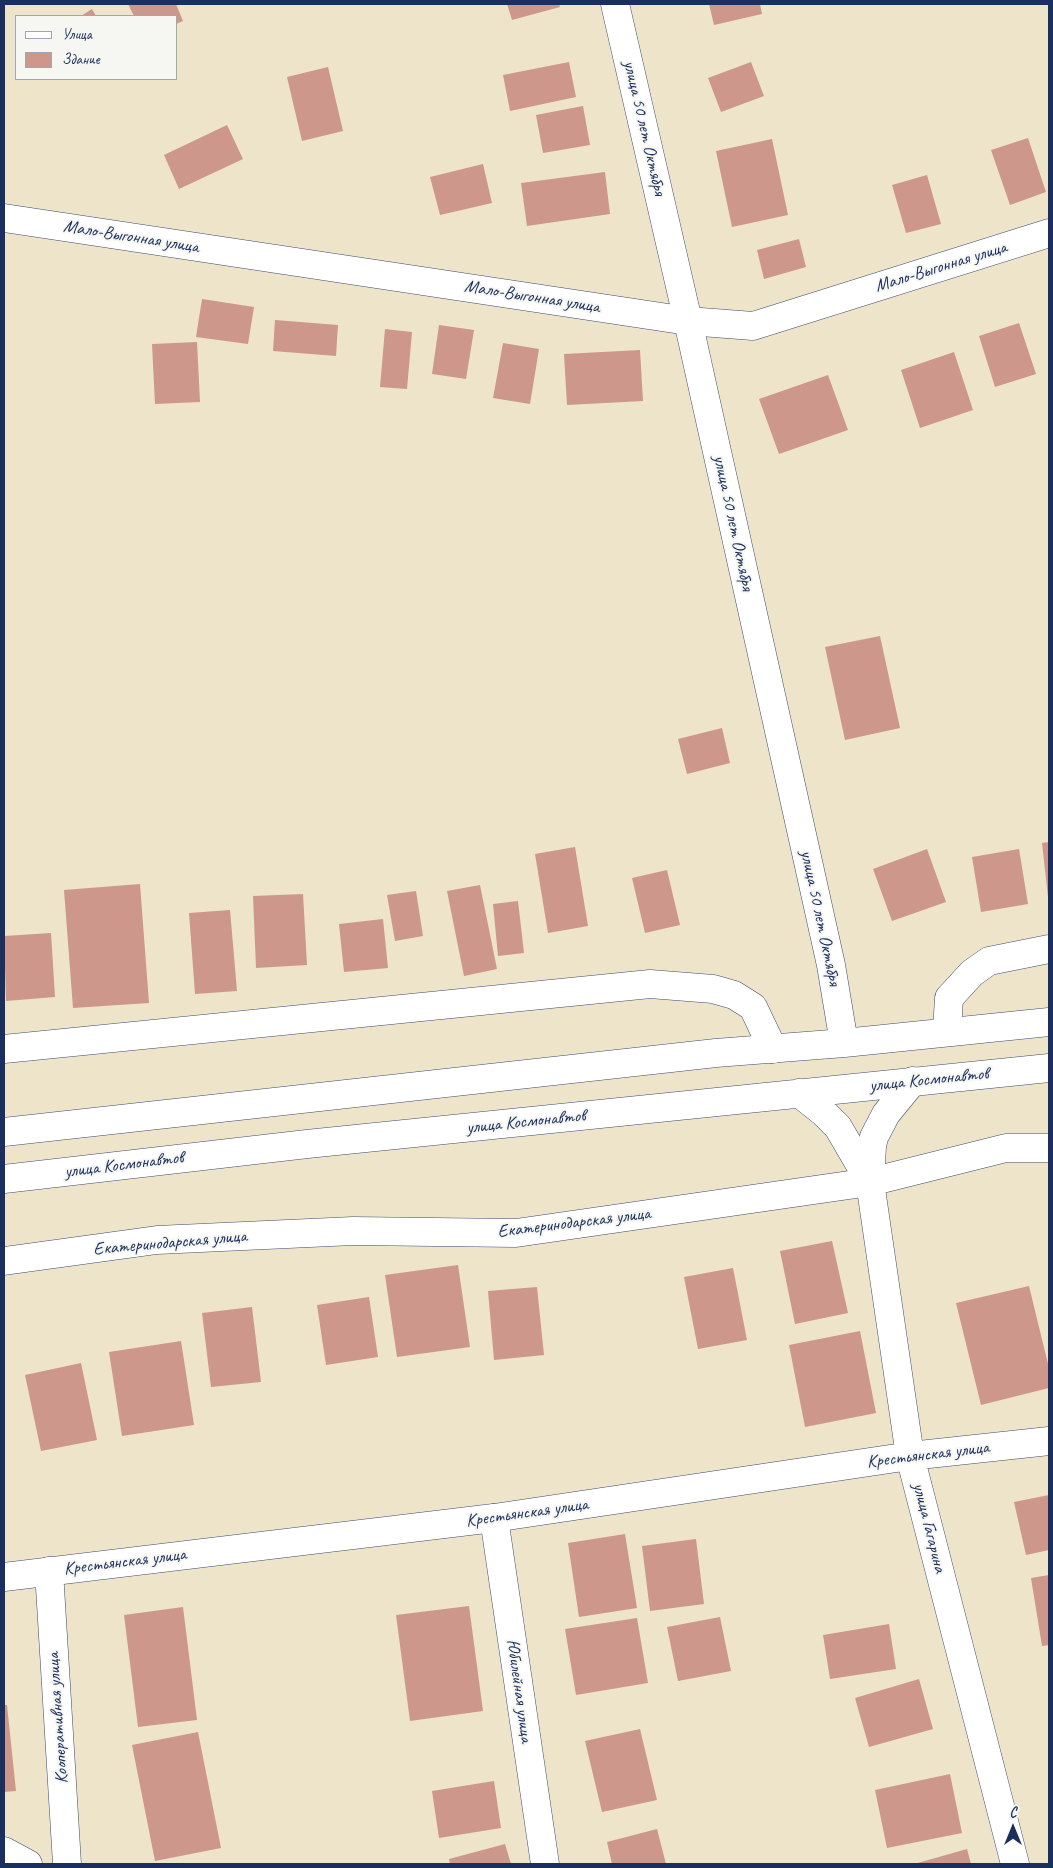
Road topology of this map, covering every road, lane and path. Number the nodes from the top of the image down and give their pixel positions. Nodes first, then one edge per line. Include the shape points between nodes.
1 (615, 4) edge
2 (4, 218) edge
3 (1049, 233) edge
4 (688, 321) junction
5 (1049, 949) edge
6 (1049, 1022) edge
7 (947, 1031) junction
8 (844, 1043) junction
9 (4, 1049) edge
10 (773, 1049) junction
11 (1049, 1068) edge
12 (913, 1082) junction
13 (799, 1093) junction
14 (4, 1132) edge
15 (1049, 1148) edge
16 (4, 1179) edge
17 (870, 1182) junction
18 (4, 1261) edge
19 (1049, 1441) edge
20 (910, 1456) junction
21 (494, 1518) junction
22 (49, 1571) junction
23 (4, 1577) edge
24 (4, 1851) edge
25 (28, 1864) edge
26 (67, 1864) edge
27 (545, 1864) edge
28 (1014, 1864) edge

1 - 4 main road, улица 50 лет Октября
2 - 4 main road, Мало-Выгонная улица
3 - 4 main road, Мало-Выгонная улица via 753,326
4 - 8 main road, улица 50 лет Октября via 831,965
5 - 7 main road via 989,961 972,973 949,998
6 - 7 main road
7 - 8 main road
8 - 10 main road
9 - 10 main road via 650,984 713,989 734,995 753,1007
10 - 14 main road
11 - 12 main road, улица Космонавтов
12 - 13 main road, улица Космонавтов
12 - 17 main road via 886,1114 874,1138
13 - 16 main road, улица Космонавтов
13 - 17 main road, улица Гагарина via 838,1127
15 - 17 main road, Екатеринодарская улица via 1006,1148
17 - 18 main road, Екатеринодарская улица via 516,1233 353,1231 157,1240
17 - 20 main road, улица Гагарина
19 - 20 main road, Крестьянская улица
20 - 21 main road, Крестьянская улица
20 - 28 main road, улица Гагарина
21 - 22 main road, Крестьянская улица
21 - 27 main road, Юбилейная улица
22 - 23 main road, Крестьянская улица
22 - 26 main road, Кооперативная улица
24 - 25 main road

